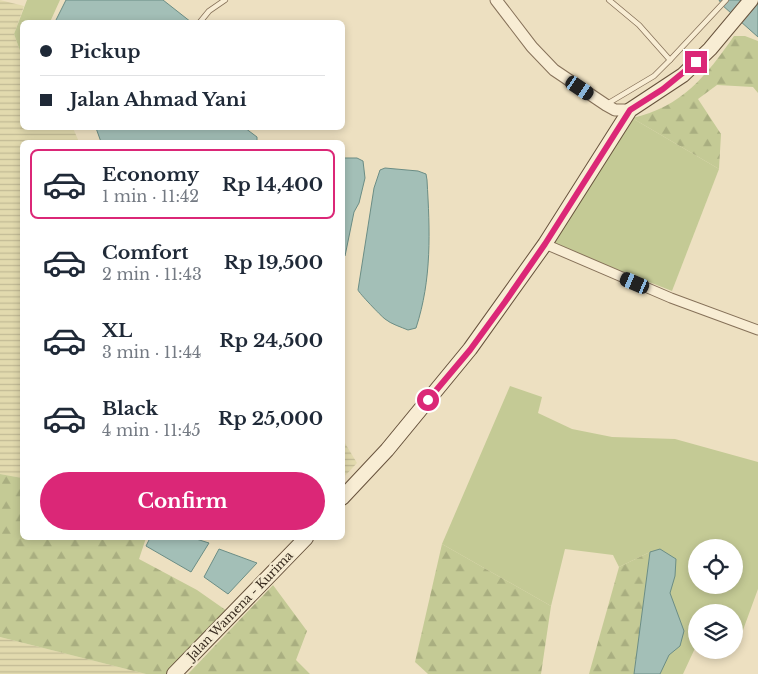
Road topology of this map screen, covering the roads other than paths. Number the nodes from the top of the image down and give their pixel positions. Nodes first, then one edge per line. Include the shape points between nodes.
1 (225, 0) edge
2 (496, 0) edge
3 (610, 0) edge
4 (726, 0) edge
5 (751, 0) edge
6 (202, 20) edge
7 (670, 60) junction
8 (606, 105) junction
9 (630, 110) junction
10 (545, 244) junction
11 (758, 330) edge
12 (345, 495) edge
13 (304, 540) edge
14 (174, 674) edge

1 - 6 lane
2 - 8 street via 554,70
3 - 7 lane via 639,25
4 - 7 lane
5 - 9 main road via 710,49 682,75
7 - 8 lane via 654,76
8 - 9 street via 615,110
9 - 10 main road
10 - 11 street via 671,298
10 - 12 main road via 470,350 387,450
13 - 14 main road, Jalan Wamena - Kurima

